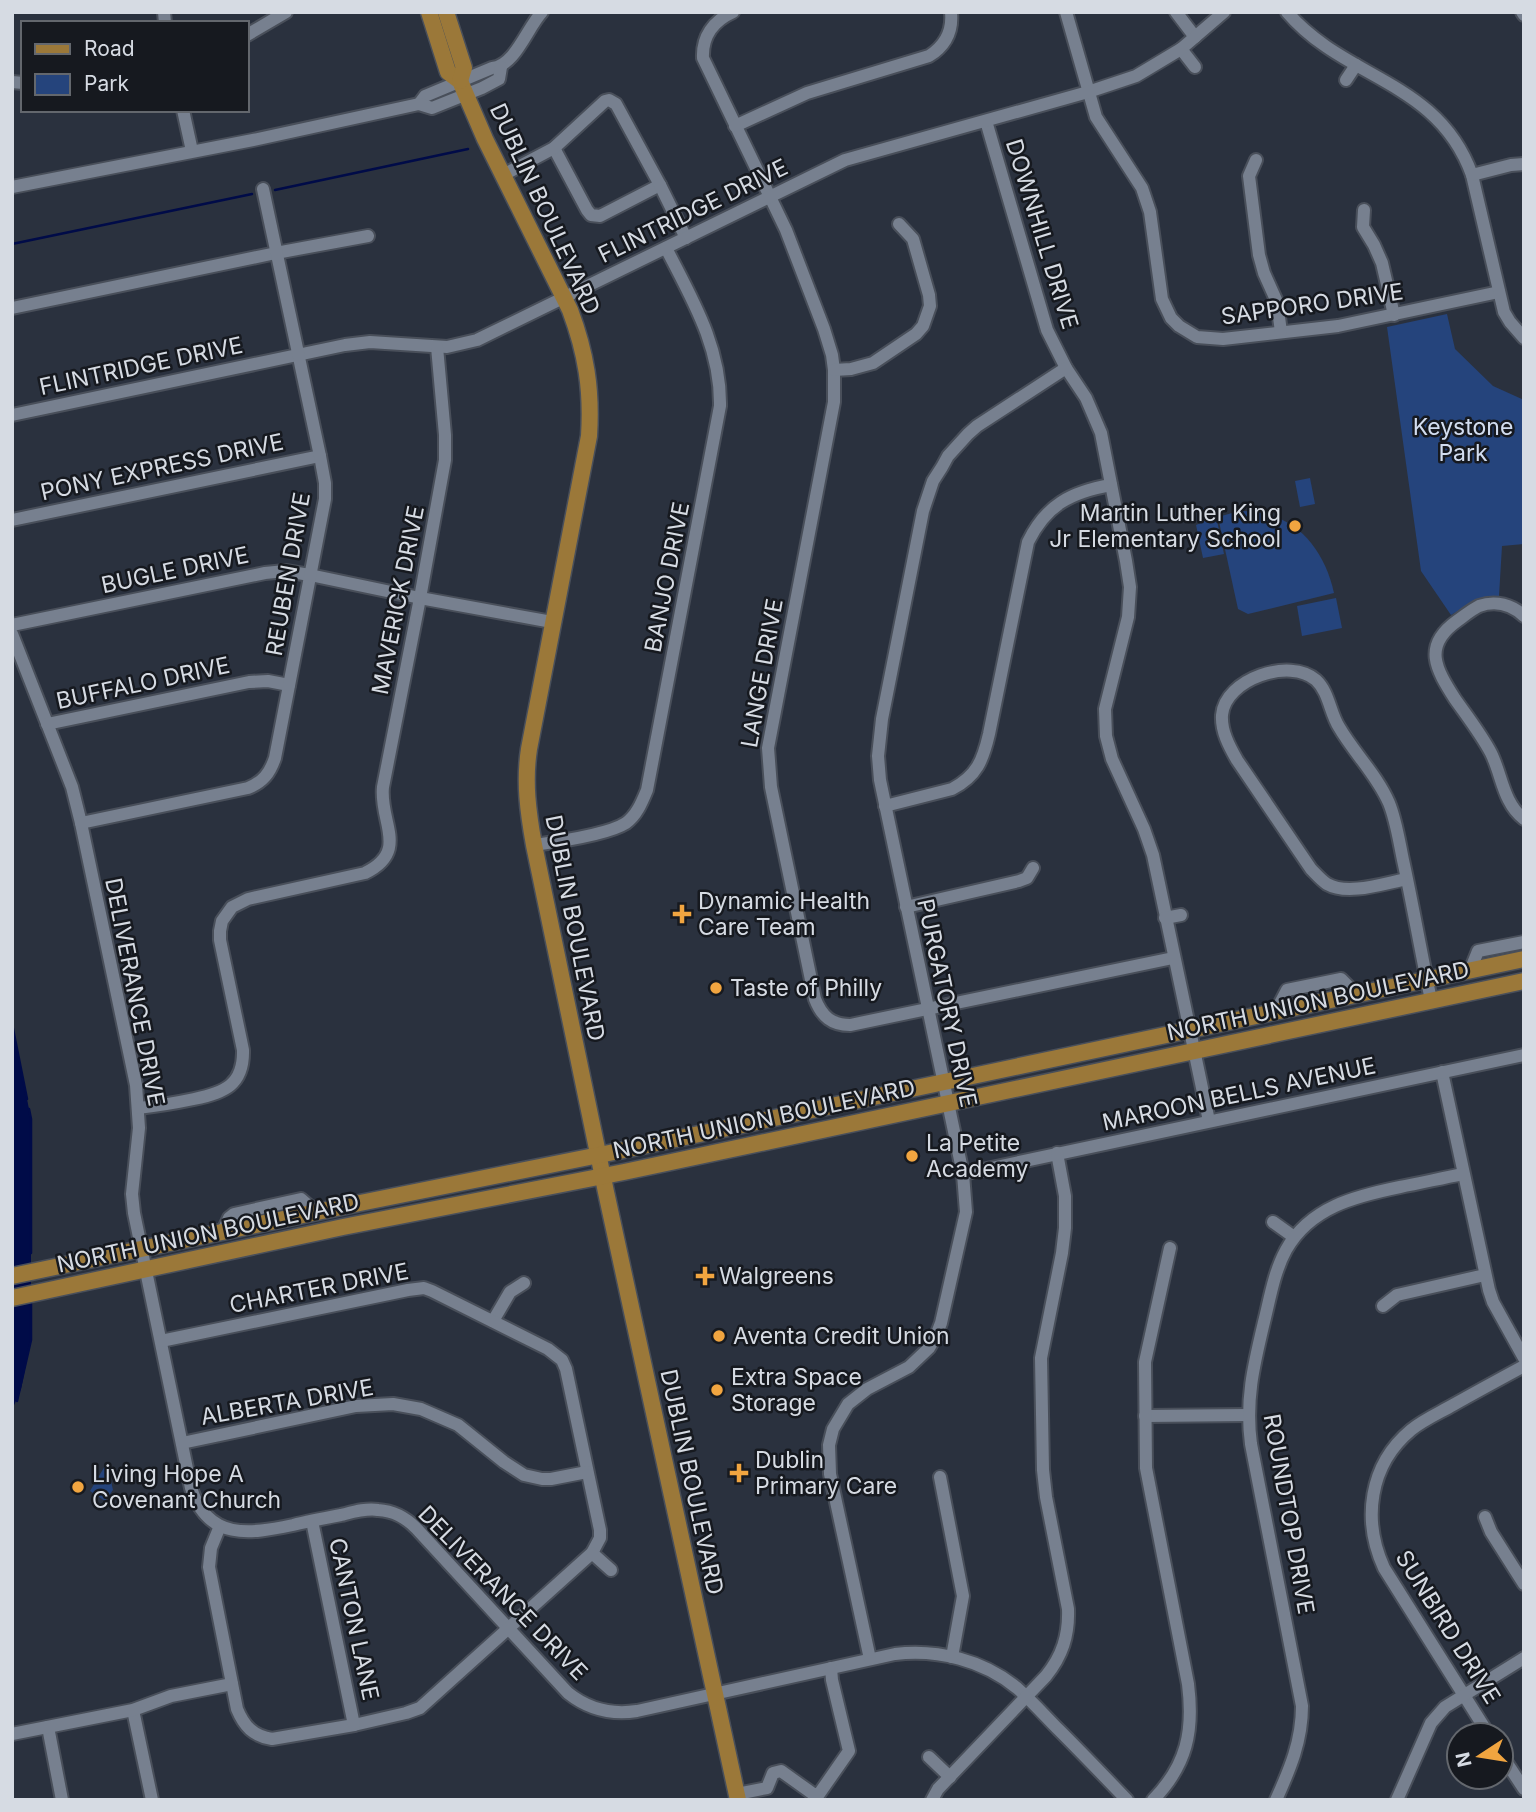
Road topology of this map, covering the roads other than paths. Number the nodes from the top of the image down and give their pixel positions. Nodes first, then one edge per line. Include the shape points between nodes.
1 (286, 12) edge
2 (429, 12) edge
3 (446, 12) edge
4 (733, 12) edge
5 (951, 12) edge
6 (1066, 12) edge
7 (1176, 12) edge
8 (1224, 12) edge
9 (1287, 12) edge
10 (537, 14) edge
11 (248, 34) edge
12 (1195, 37) junction
13 (1181, 49) junction
14 (1356, 65) junction
15 (1195, 67) dead end
16 (1346, 80) dead end
17 (463, 88) junction
18 (1088, 92) junction
19 (385, 96) dead end
20 (388, 110) junction
21 (183, 112) edge
22 (986, 121) junction
23 (735, 126) junction
24 (554, 148) junction
25 (192, 151) junction
26 (1256, 160) dead end
27 (1524, 164) edge
28 (503, 175) junction
29 (1472, 175) junction
30 (660, 185) junction
31 (12, 187) edge
32 (263, 189) dead end
33 (769, 196) junction
34 (1364, 210) dead end
35 (900, 224) dead end
36 (368, 236) dead end
37 (686, 238) junction
38 (666, 248) junction
39 (276, 253) junction
40 (1499, 292) junction
41 (565, 297) junction
42 (12, 308) edge
43 (1394, 315) junction
44 (1281, 332) junction
45 (1524, 338) edge
46 (437, 347) junction
47 (298, 354) junction
48 (1066, 368) junction
49 (834, 370) junction
50 (12, 415) edge
51 (320, 456) junction
52 (1111, 485) junction
53 (12, 520) edge
54 (310, 575) junction
55 (420, 598) junction
56 (1524, 616) edge
57 (552, 622) junction
58 (12, 625) edge
59 (12, 634) edge
60 (289, 685) junction
61 (47, 724) junction
62 (885, 806) junction
63 (1524, 819) edge
64 (81, 823) junction
65 (534, 845) junction
66 (1033, 869) dead end
67 (1407, 879) junction
68 (906, 907) junction
69 (1181, 915) dead end
70 (1166, 918) junction
71 (1524, 942) edge
72 (1174, 957) junction
73 (1524, 959) edge
74 (1470, 971) junction
75 (1427, 980) junction
76 (1524, 981) edge
77 (1431, 1000) junction
78 (927, 1010) junction
79 (1189, 1029) junction
80 (1194, 1050) junction
81 (1524, 1055) edge
82 (1442, 1072) junction
83 (943, 1082) junction
84 (947, 1103) junction
85 (138, 1108) junction
86 (1209, 1121) junction
87 (1057, 1153) junction
88 (598, 1155) junction
89 (963, 1174) junction
90 (1463, 1174) junction
91 (603, 1176) junction
92 (1273, 1222) dead end
93 (1294, 1237) junction
94 (1170, 1248) dead end
95 (142, 1249) junction
96 (146, 1269) junction
97 (1485, 1275) junction
98 (12, 1276) edge
99 (524, 1283) dead end
100 (12, 1298) edge
101 (1383, 1306) dead end
102 (493, 1321) junction
103 (161, 1341) junction
104 (1524, 1358) edge
105 (1524, 1366) edge
106 (1249, 1415) junction
107 (1146, 1416) junction
108 (182, 1443) junction
109 (587, 1472) junction
110 (940, 1478) dead end
111 (1485, 1517) dead end
112 (312, 1521) junction
113 (220, 1526) junction
114 (592, 1553) junction
115 (611, 1570) dead end
116 (1524, 1584) edge
117 (509, 1629) junction
118 (952, 1657) junction
119 (1524, 1658) edge
120 (870, 1659) junction
121 (831, 1668) junction
122 (232, 1684) junction
123 (715, 1693) junction
124 (1465, 1695) junction
125 (1027, 1697) junction
126 (133, 1710) junction
127 (1481, 1721) edge
128 (354, 1725) junction
129 (48, 1727) junction
130 (12, 1734) edge
131 (929, 1757) dead end
132 (950, 1777) junction
133 (737, 1797) edge
134 (62, 1800) edge
135 (152, 1800) edge
136 (932, 1800) edge
137 (1127, 1800) edge
138 (1153, 1800) edge
139 (1276, 1800) edge
140 (1398, 1800) edge

1 - 11 street
2 - 17 main road, DUBLIN BOULEVARD via 448,72
3 - 17 main road, DUBLIN BOULEVARD via 464,68
4 - 23 street, LANGE DRIVE via 710,30 703,58
5 - 23 street via 944,44 929,57 807,93
6 - 18 street, SAPPORO DRIVE
7 - 12 street
8 - 12 street, FLINTRIDGE DRIVE
9 - 14 street via 1312,38
10 - 17 street via 509,60
12 - 13 street, FLINTRIDGE DRIVE
13 - 15 street
13 - 18 street, FLINTRIDGE DRIVE via 1136,76
14 - 16 street
14 - 29 street via 1433,114 1460,147
17 - 20 street
17 - 28 main road, DUBLIN BOULEVARD
18 - 22 street, FLINTRIDGE DRIVE
18 - 44 street, SAPPORO DRIVE via 1100,126 1146,199 1162,299 1171,318 1188,333 1209,339
19 - 20 street
20 - 25 street
21 - 25 street
22 - 33 street, FLINTRIDGE DRIVE via 845,160
22 - 48 street, DOWNHILL DRIVE via 1043,319
23 - 33 street, LANGE DRIVE
24 - 28 street
24 - 30 street via 587,210 595,216
24 - 30 street via 609,100 616,104
25 - 31 street
26 - 44 street via 1249,176 1259,255
27 - 29 street
28 - 41 main road, DUBLIN BOULEVARD
29 - 40 street
30 - 37 street
32 - 39 street, REUBEN DRIVE
33 - 37 street, FLINTRIDGE DRIVE
33 - 49 street, LANGE DRIVE via 824,329
34 - 43 street via 1363,227 1382,263
35 - 49 street via 913,239 929,295 927,318 916,334 873,363
36 - 39 street
37 - 38 street, FLINTRIDGE DRIVE
38 - 41 street, FLINTRIDGE DRIVE
38 - 65 street, BANJO DRIVE via 711,342 720,406 647,790 638,810 624,824
39 - 42 street
39 - 47 street, REUBEN DRIVE
40 - 43 street, SAPPORO DRIVE
40 - 45 street via 1504,312
41 - 46 street, FLINTRIDGE DRIVE via 477,340
41 - 57 main road, DUBLIN BOULEVARD via 584,352 590,419
43 - 44 street, SAPPORO DRIVE
46 - 47 street, FLINTRIDGE DRIVE via 370,342
46 - 55 street, MAVERICK DRIVE via 445,460
47 - 50 street, FLINTRIDGE DRIVE
47 - 51 street, REUBEN DRIVE
48 - 52 street, DOWNHILL DRIVE via 1097,424
48 - 62 street, PURGATORY DRIVE via 977,426 948,456 933,481 923,510 882,719 878,756
49 - 78 street, LANGE DRIVE via 834,402 771,727 769,772 824,1016 850,1025
51 - 53 street, PONY EXPRESS DRIVE
51 - 54 street, REUBEN DRIVE via 325,499
52 - 62 street via 1086,490 1052,508 1028,541 987,742 976,770 952,789
52 - 70 street, DOWNHILL DRIVE via 1130,596 1105,709 1106,736 1149,843
54 - 55 street, BUGLE DRIVE
54 - 58 street, BUGLE DRIVE via 265,573
54 - 60 street, REUBEN DRIVE
55 - 57 street, BUGLE DRIVE
55 - 85 street, MAVERICK DRIVE via 382,795 390,861 365,873 248,899 232,907 222,921 220,940 243,1050 239,1076 217,1094
56 - 63 street via 1496,603 1477,607 1443,632 1435,657 1441,678 1490,751 1511,807
57 - 65 main road, DUBLIN BOULEVARD via 526,766
59 - 61 street, DELIVERANCE DRIVE
60 - 61 street, BUFFALO DRIVE via 249,682
60 - 64 street, REUBEN DRIVE via 275,758 262,781 248,788
61 - 64 street, DELIVERANCE DRIVE
62 - 68 street, PURGATORY DRIVE
64 - 85 street, DELIVERANCE DRIVE
65 - 88 main road, DUBLIN BOULEVARD
66 - 68 street via 1019,881
67 - 67 street via 1388,800 1340,730 1320,684 1305,673 1283,670 1237,687 1222,713 1230,747 1318,877 1343,889
67 - 75 street
68 - 78 street, PURGATORY DRIVE
69 - 70 street
70 - 72 street, DOWNHILL DRIVE
71 - 74 street, NORTH UNION BOULEVARD via 1478,951
72 - 78 street, LANGE DRIVE
72 - 79 street, DOWNHILL DRIVE
73 - 74 main road, NORTH UNION BOULEVARD
74 - 75 main road, NORTH UNION BOULEVARD
75 - 77 street
75 - 79 main road, NORTH UNION BOULEVARD
76 - 77 main road, NORTH UNION BOULEVARD
77 - 80 main road, NORTH UNION BOULEVARD
78 - 83 street, PURGATORY DRIVE
79 - 80 street, DOWNHILL DRIVE
79 - 83 main road, NORTH UNION BOULEVARD
80 - 84 main road, NORTH UNION BOULEVARD
80 - 86 street, DOWNHILL DRIVE
81 - 82 street, MAROON BELLS AVENUE
82 - 86 street, MAROON BELLS AVENUE
82 - 90 street
83 - 84 street, PURGATORY DRIVE
83 - 88 main road, NORTH UNION BOULEVARD
84 - 89 street, PURGATORY DRIVE
84 - 91 main road, NORTH UNION BOULEVARD
85 - 95 street, DELIVERANCE DRIVE via 132,1194
86 - 87 street, MAROON BELLS AVENUE
87 - 89 street, MAROON BELLS AVENUE
87 - 125 street via 1065,1228 1041,1359 1043,1470 1069,1625 1055,1665
88 - 91 main road, DUBLIN BOULEVARD
88 - 95 main road, NORTH UNION BOULEVARD
89 - 120 street, PURGATORY DRIVE via 966,1212 936,1336 909,1367 848,1404 830,1444 830,1474
90 - 93 street, ROUNDTOP DRIVE via 1352,1198 1328,1209
90 - 97 street
91 - 96 main road, NORTH UNION BOULEVARD
91 - 123 main road, DUBLIN BOULEVARD
92 - 93 street
93 - 106 street, ROUNDTOP DRIVE via 1275,1277 1250,1388
94 - 107 street via 1144,1362
95 - 96 street, DELIVERANCE DRIVE
95 - 98 main road, NORTH UNION BOULEVARD
96 - 100 main road, NORTH UNION BOULEVARD
96 - 103 street, DELIVERANCE DRIVE
97 - 101 street via 1397,1295
97 - 104 street via 1493,1302
99 - 102 street via 510,1292
102 - 103 street, CHARTER DRIVE via 432,1292 415,1289
102 - 109 street, CHARTER DRIVE via 562,1360
103 - 108 street, DELIVERANCE DRIVE
105 - 124 street, SUNBIRD DRIVE via 1412,1430 1381,1468 1372,1499 1374,1537 1384,1568
106 - 107 street
106 - 139 street, ROUNDTOP DRIVE via 1302,1706 1296,1753
107 - 138 street via 1146,1468 1191,1712 1180,1762
108 - 109 street, ALBERTA DRIVE via 356,1406 393,1404 421,1409 458,1425 524,1475 551,1479
108 - 113 street, DELIVERANCE DRIVE via 194,1498
109 - 114 street, CHARTER DRIVE via 600,1530
110 - 118 street via 963,1596
111 - 116 street
112 - 113 street, DELIVERANCE DRIVE via 254,1532
112 - 117 street, DELIVERANCE DRIVE via 369,1509 399,1515
112 - 128 street, CANTON LANE
113 - 122 street via 209,1567
114 - 115 street
114 - 117 street
117 - 123 street, DELIVERANCE DRIVE via 568,1693 595,1709 625,1713
117 - 128 street via 420,1708
118 - 120 street, DELIVERANCE DRIVE via 909,1653
118 - 125 street, DELIVERANCE DRIVE via 978,1664
119 - 124 street
120 - 121 street, DELIVERANCE DRIVE
121 - 123 street, DELIVERANCE DRIVE
121 - 133 street via 849,1751 818,1794 781,1772 773,1773 767,1788
122 - 126 street via 172,1696
122 - 128 street via 240,1717 264,1737
123 - 133 main road, DUBLIN BOULEVARD
124 - 127 street, SUNBIRD DRIVE
124 - 140 street via 1431,1723
125 - 132 street
125 - 137 street, DELIVERANCE DRIVE
126 - 129 street
126 - 135 street
129 - 130 street
129 - 134 street
131 - 132 street
132 - 136 street

